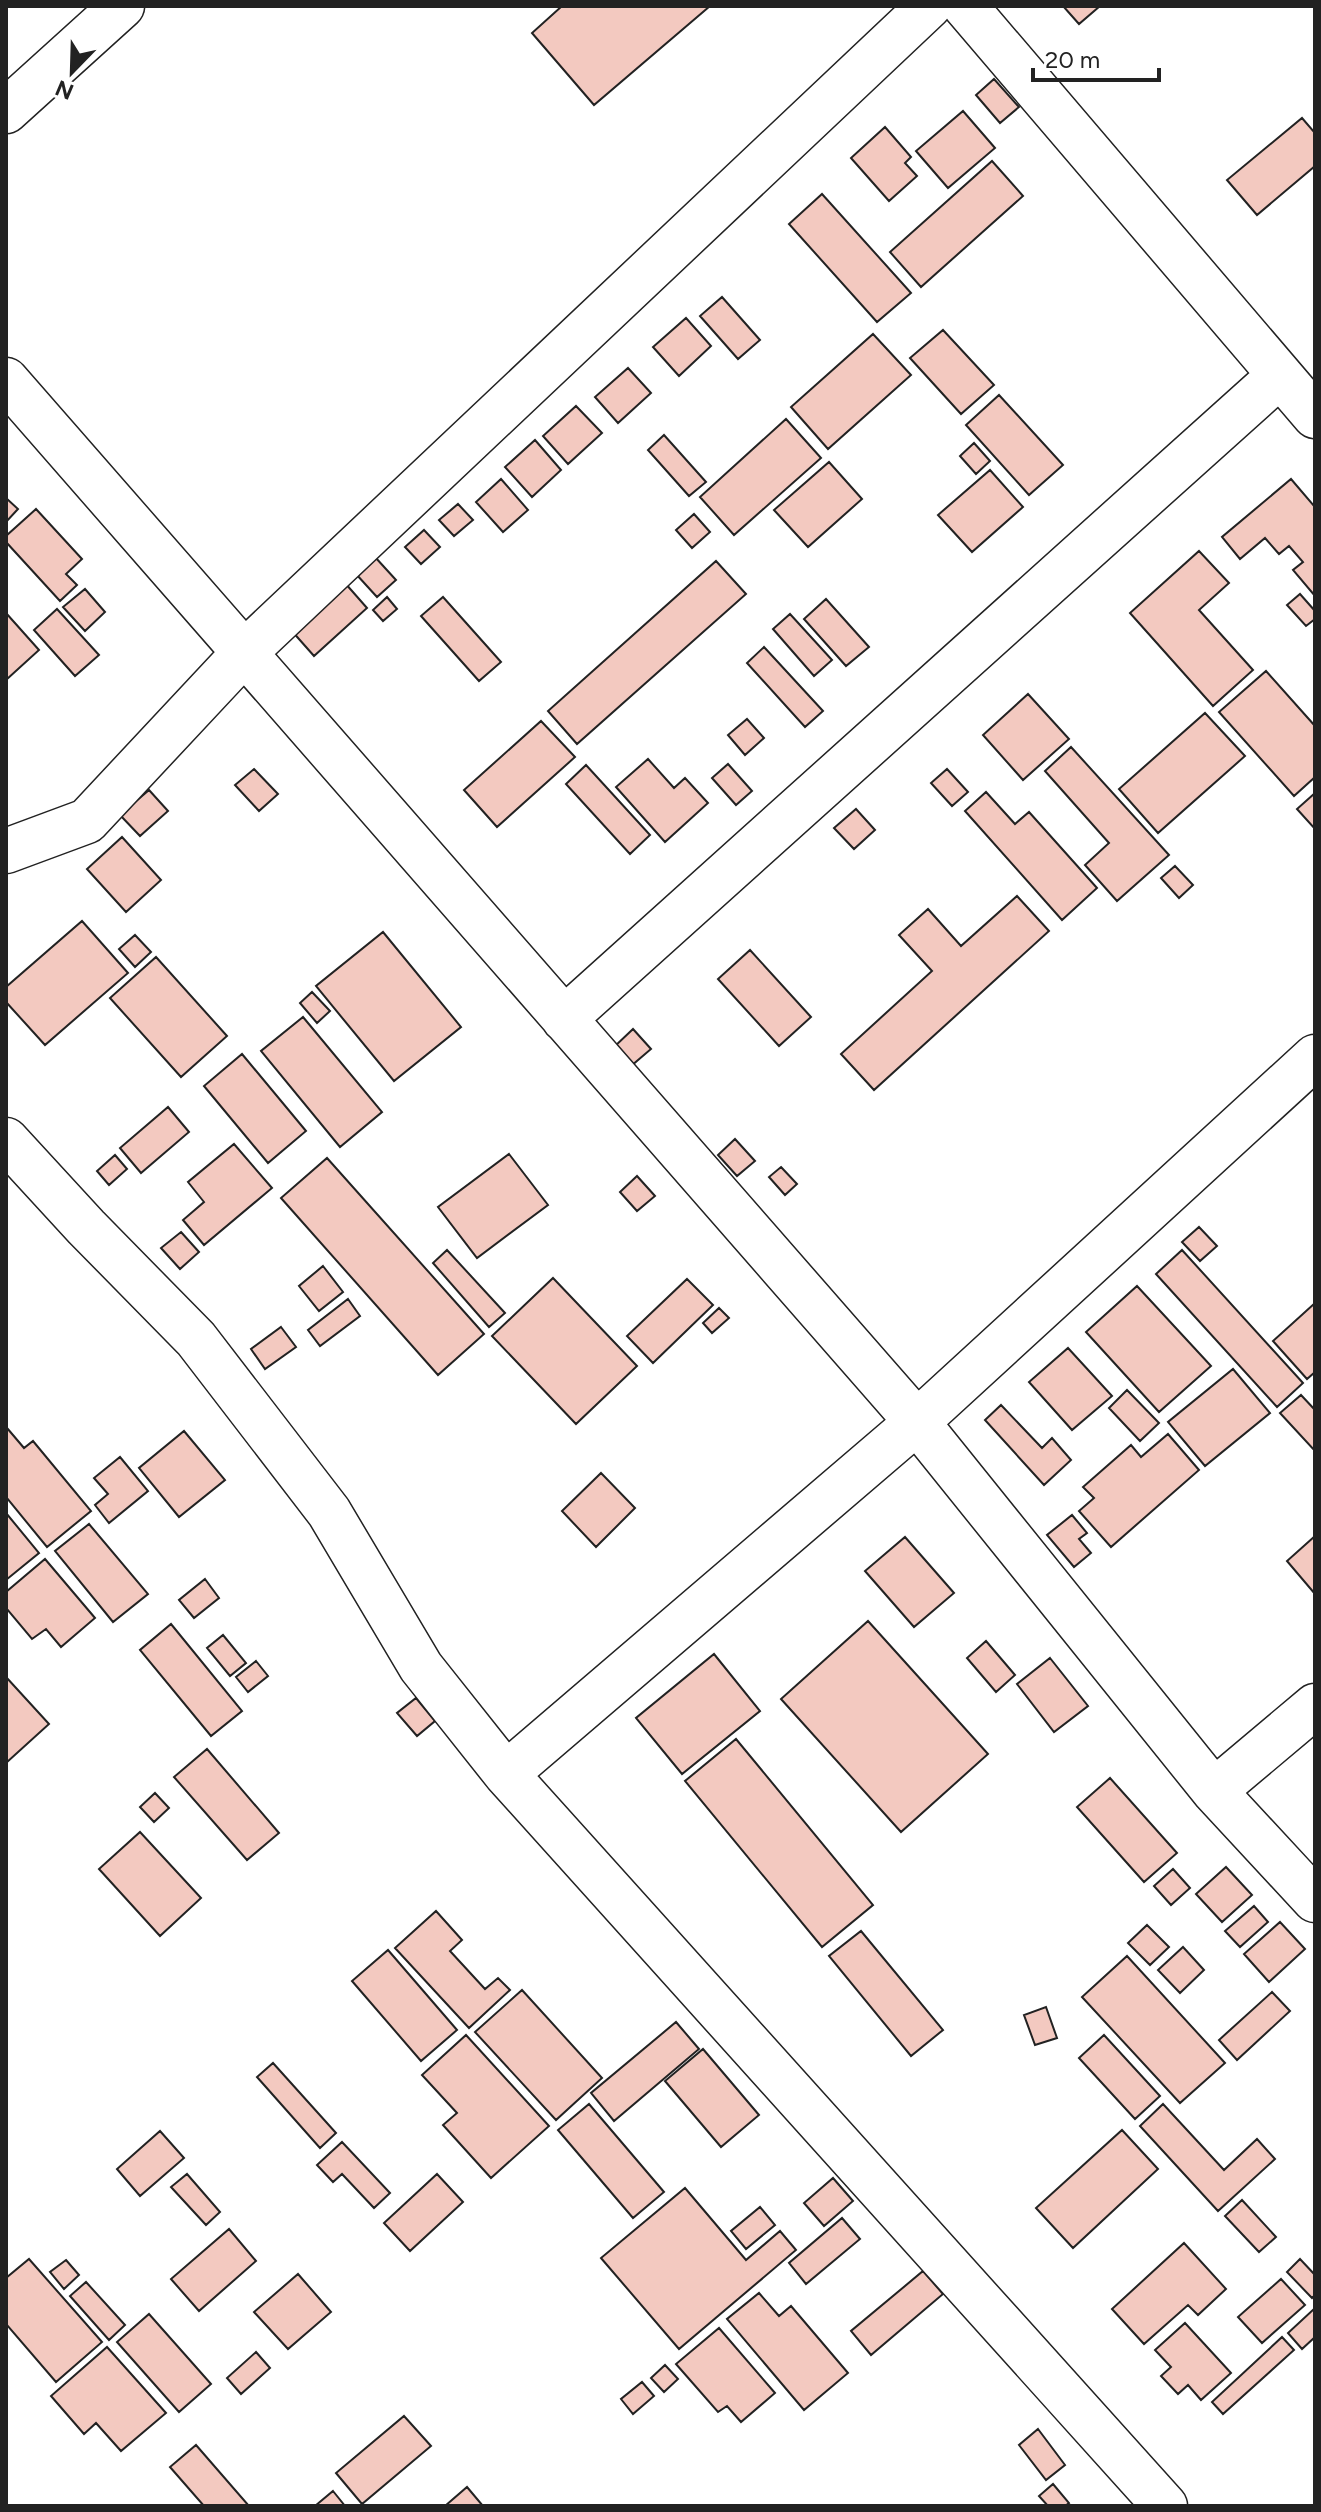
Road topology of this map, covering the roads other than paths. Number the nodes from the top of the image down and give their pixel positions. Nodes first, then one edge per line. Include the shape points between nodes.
1 (122, 6) edge
2 (929, 6) edge
3 (965, 6) edge
4 (6, 111) edge
5 (1279, 376) junction
6 (6, 380) edge
7 (1315, 416) edge
8 (244, 653) junction
9 (6, 851) edge
10 (564, 1019) junction
11 (1315, 1057) edge
12 (6, 1140) edge
13 (917, 1422) junction
14 (1315, 1706) edge
15 (506, 1774) junction
16 (1214, 1791) junction
17 (1315, 1900) edge
18 (1165, 2506) edge

1 - 4 street
2 - 8 street
3 - 5 street
5 - 7 street
5 - 10 street
6 - 8 street
8 - 9 street via 87,821
8 - 10 street
10 - 13 street
11 - 13 street
12 - 15 street via 196,1339 329,1512 421,1667
13 - 15 street
13 - 16 street
14 - 16 street
15 - 18 street
16 - 17 street

